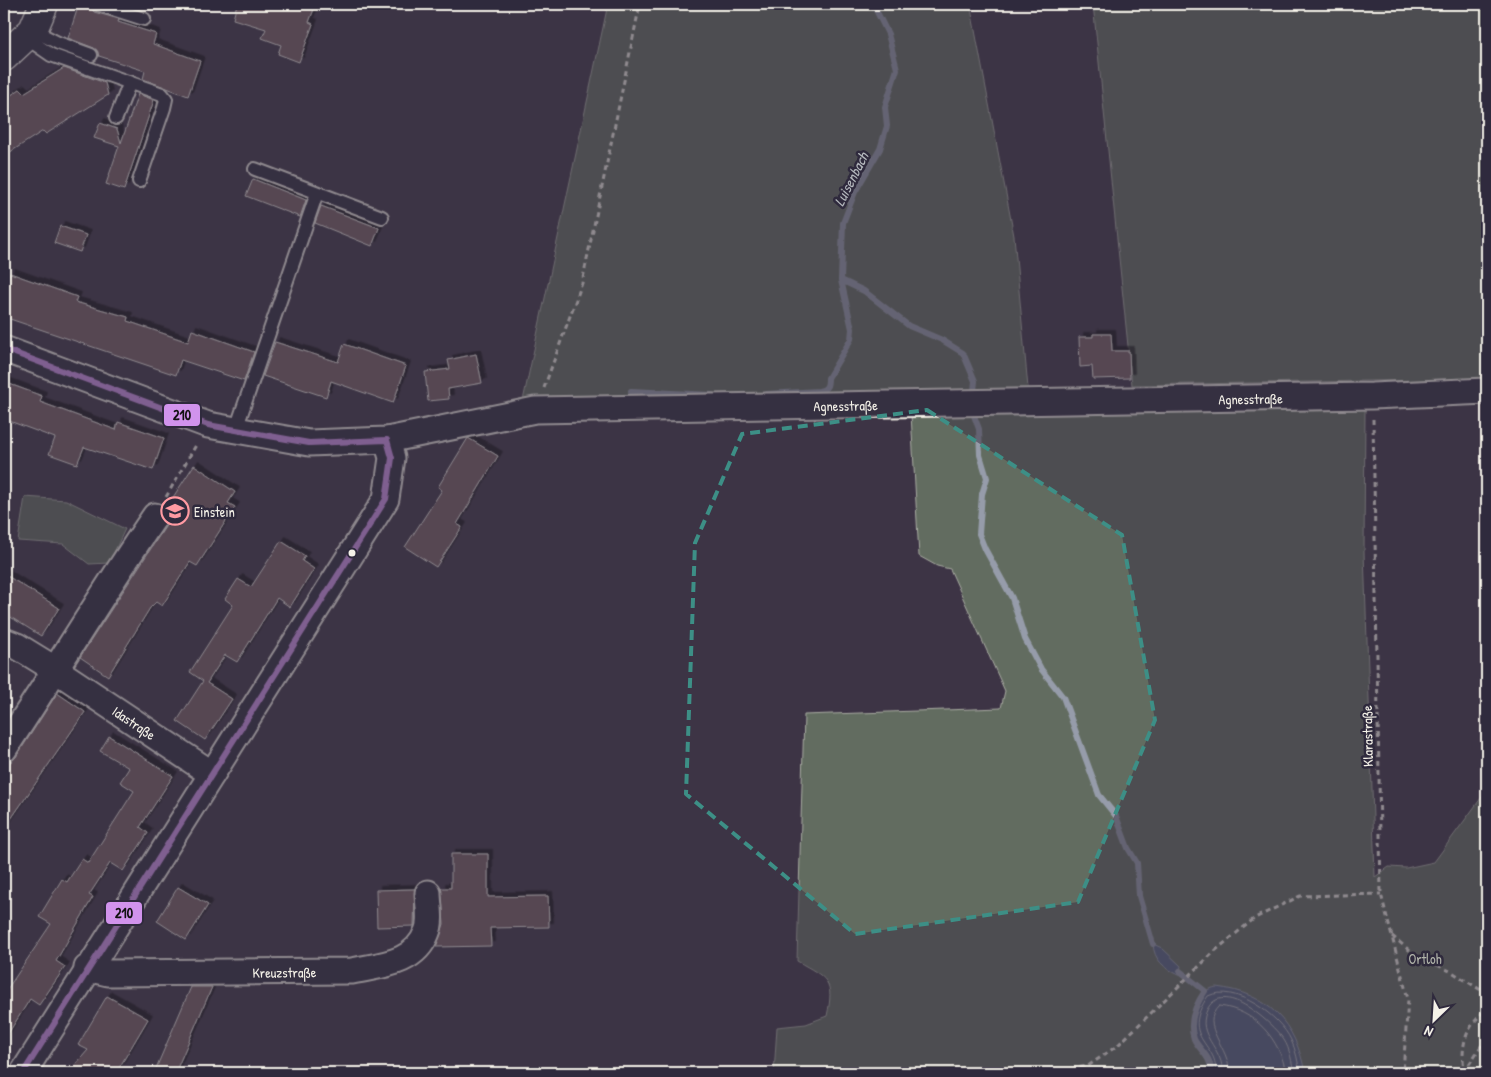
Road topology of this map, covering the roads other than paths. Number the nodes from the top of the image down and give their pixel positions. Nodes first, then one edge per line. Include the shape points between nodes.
1 (44, 4) edge
2 (97, 4) edge
3 (144, 19) dead end
4 (29, 34) junction
5 (91, 54) dead end
6 (4, 57) edge
7 (130, 82) junction
8 (116, 118) dead end
9 (255, 169) dead end
10 (139, 182) dead end
11 (317, 193) junction
12 (382, 217) dead end
13 (4, 349) edge
14 (1487, 391) edge
15 (236, 429) junction
16 (387, 440) junction
17 (155, 516) road end
18 (4, 641) edge
19 (56, 670) junction
20 (4, 749) edge
21 (212, 774) junction
22 (428, 893) dead end
23 (87, 968) junction
24 (22, 1073) edge

1 - 4 main road
2 - 3 lane
4 - 5 lane
4 - 6 main road
4 - 7 lane via 50,55
7 - 8 lane
7 - 10 lane via 162,94 166,100
9 - 11 lane
11 - 12 lane
11 - 15 lane
13 - 15 street, Agnesstraße via 208,424
14 - 16 street, Agnesstraße via 1372,396 535,410
15 - 16 street, Agnesstraße via 309,443
16 - 21 street via 392,458 386,499
17 - 19 street via 96,602
18 - 19 street, Idastraße
19 - 20 street
19 - 21 street, Idastraße
21 - 23 street
22 - 23 street, Kreuzstraße via 428,932 408,958 352,971 108,972
23 - 24 street

